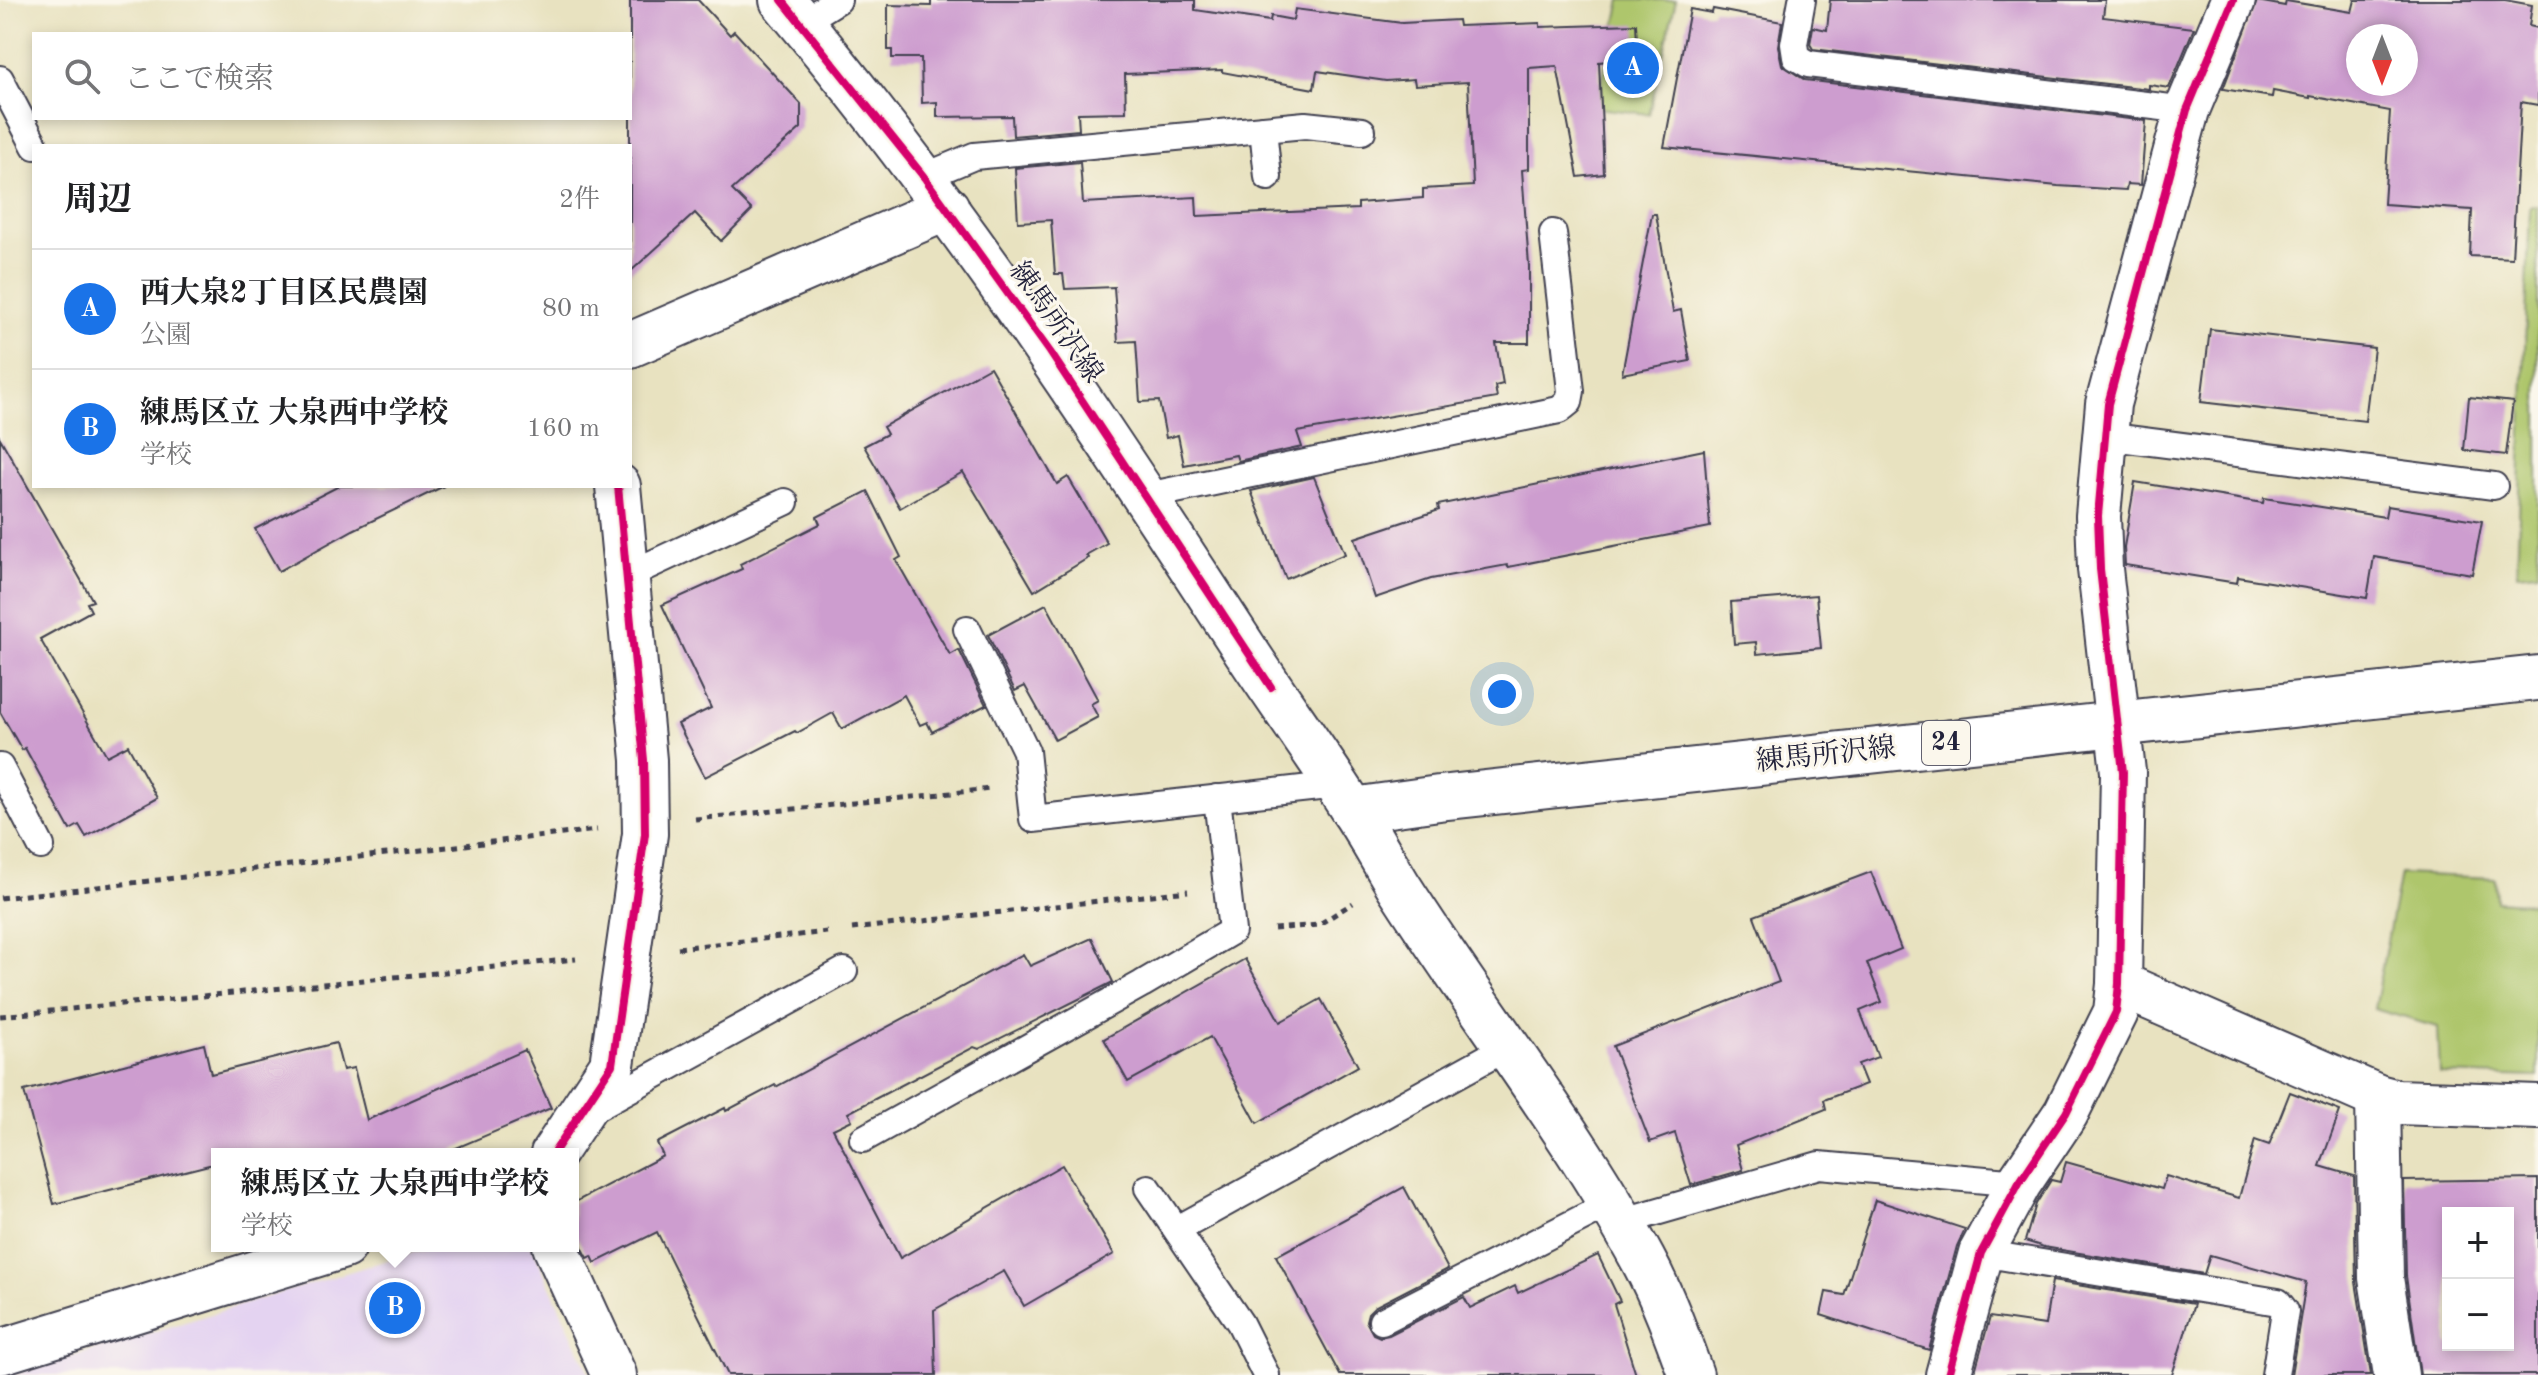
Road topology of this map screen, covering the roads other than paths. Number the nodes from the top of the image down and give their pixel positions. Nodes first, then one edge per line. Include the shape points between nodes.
1 (838, 0) edge
2 (1802, 0) edge
3 (2233, 0) edge
4 (791, 11) edge
5 (0, 79) edge
6 (2187, 110) junction
7 (1263, 129) junction
8 (1362, 131) dead end
9 (34, 144) edge
10 (1268, 177) dead end
11 (935, 193) junction
12 (1553, 233) dead end
13 (632, 344) edge
14 (2104, 436) junction
15 (2494, 486) dead end
16 (618, 488) edge
17 (1147, 496) junction
18 (785, 502) dead end
19 (626, 576) junction
20 (967, 629) dead end
21 (2538, 678) edge
22 (2117, 724) junction
23 (0, 767) edge
24 (1345, 797) junction
25 (1217, 798) junction
26 (41, 846) dead end
27 (844, 971) dead end
28 (2119, 984) junction
29 (1509, 1046) junction
30 (2378, 1097) junction
31 (2538, 1107) edge
32 (578, 1116) junction
33 (863, 1139) dead end
34 (557, 1148) edge
35 (2019, 1183) junction
36 (1148, 1188) dead end
37 (1615, 1213) junction
38 (1178, 1229) junction
39 (325, 1252) edge
40 (558, 1252) edge
41 (1981, 1253) junction
42 (1382, 1321) dead end
43 (0, 1352) edge
44 (614, 1375) edge
45 (1266, 1375) edge
46 (1691, 1375) edge
47 (1948, 1375) edge
48 (2275, 1375) edge
49 (2396, 1375) edge

1 - 4 lane
2 - 6 lane via 1794,44 1796,57 1808,64
3 - 6 street
4 - 11 street, 練馬所沢線
5 - 9 lane
6 - 14 street via 2108,404
7 - 8 lane via 1305,125
7 - 10 lane
7 - 11 lane via 974,156
11 - 13 street
11 - 17 street, 練馬所沢線
12 - 17 lane via 1571,391 1569,402 1559,410
14 - 15 lane
14 - 22 street via 2100,569
16 - 19 street
17 - 24 street, 練馬所沢線
18 - 19 lane
19 - 32 street via 644,760 645,834 612,1065
20 - 25 lane via 1026,751 1033,819
21 - 22 street, 練馬所沢線 / 24
22 - 24 street, 練馬所沢線 / 24 via 1455,796
22 - 28 street via 2123,772
23 - 26 lane
24 - 25 lane
24 - 29 street, 練馬所沢線 via 1398,885
25 - 33 lane via 1232,931
27 - 32 lane
28 - 30 street
28 - 35 street via 2116,1012 2066,1113
29 - 37 street, 練馬所沢線
29 - 38 lane
30 - 31 street
30 - 49 street via 2381,1278
32 - 34 street
35 - 37 lane via 1819,1165
35 - 41 street
36 - 38 lane
37 - 42 lane
37 - 46 street, 練馬所沢線 via 1644,1261
38 - 45 lane via 1240,1323
39 - 43 street
40 - 44 street
41 - 47 street
41 - 48 lane via 2278,1302 2285,1311

